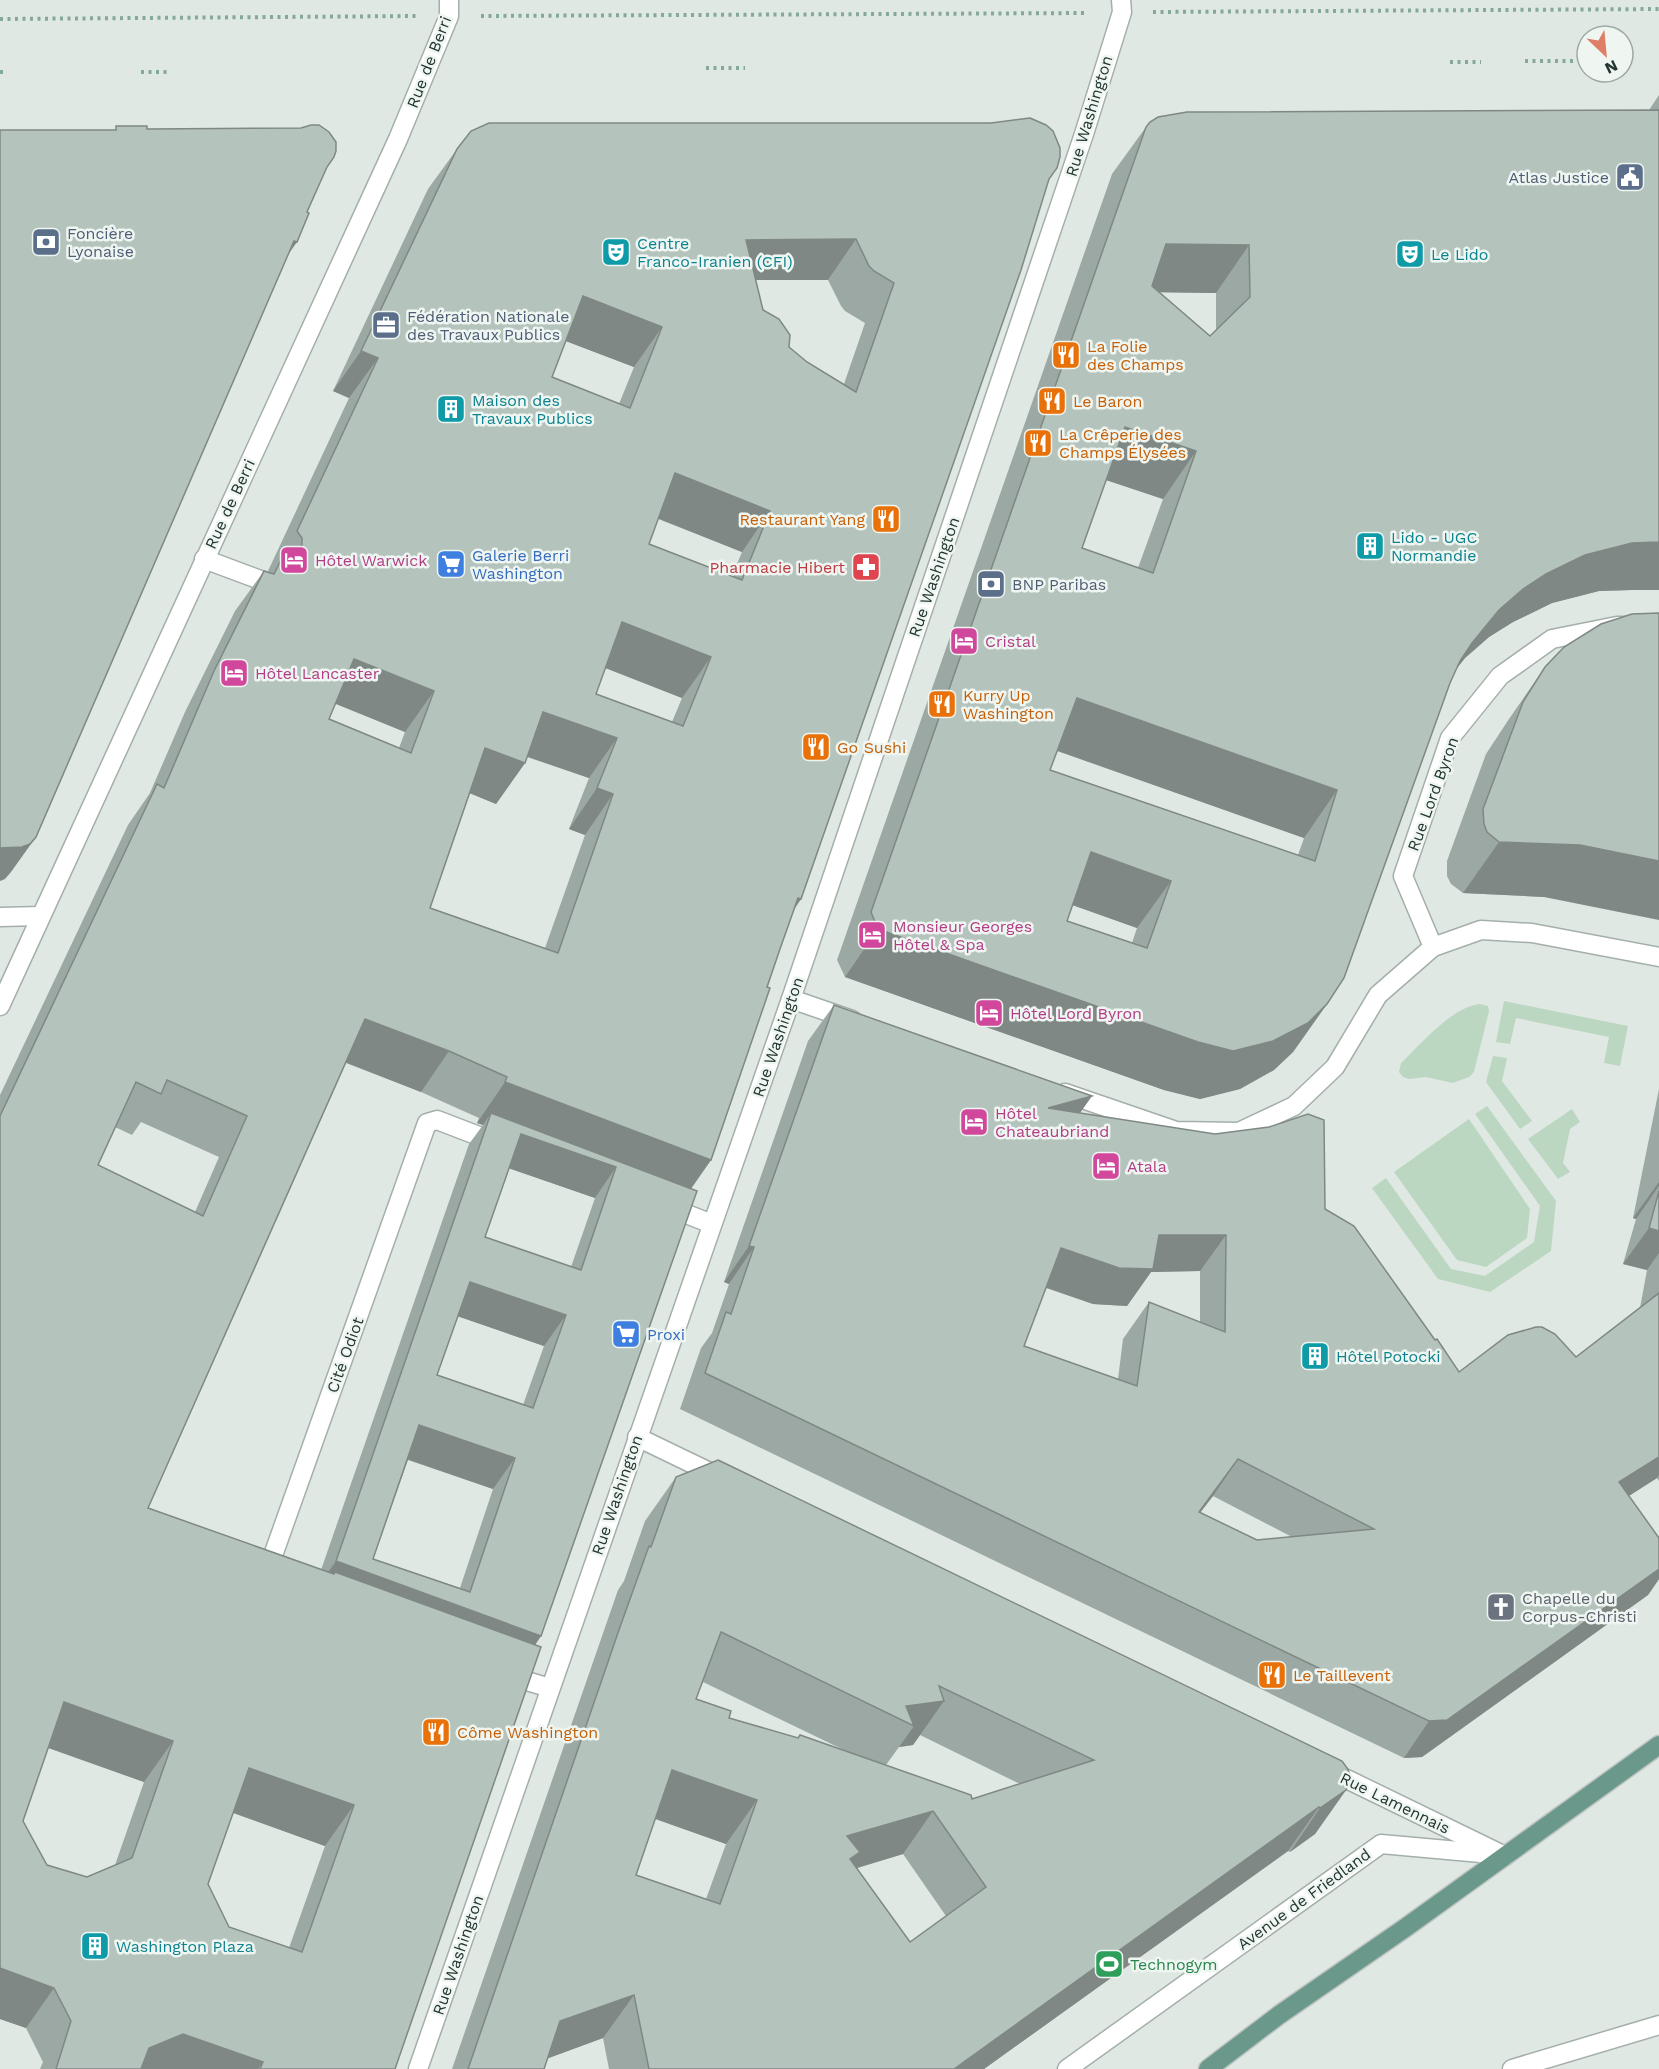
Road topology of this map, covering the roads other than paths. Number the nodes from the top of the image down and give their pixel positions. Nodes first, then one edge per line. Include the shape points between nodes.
1 (450, 0) edge
2 (1121, 0) edge
3 (204, 560) junction
4 (263, 581) edge
5 (1659, 626) edge
6 (41, 916) junction
7 (0, 917) edge
8 (1433, 947) junction
9 (1659, 957) edge
10 (791, 999) junction
11 (0, 1006) edge
12 (865, 1024) edge
13 (1054, 1089) edge
14 (514, 1149) edge
15 (646, 1198) edge
16 (712, 1224) junction
17 (637, 1437) junction
18 (738, 1485) edge
19 (274, 1589) edge
20 (493, 1669) edge
21 (550, 1688) junction
22 (1659, 1745) edge
23 (1307, 1760) edge
24 (1505, 1856) junction
25 (1659, 2025) edge
26 (418, 2069) edge
27 (1067, 2069) edge
28 (1208, 2069) edge
29 (1512, 2069) edge

1 - 3 street, Rue de Berri via 449,16 398,139
2 - 10 street, Rue Washington via 1122,12 1084,134
3 - 4 street
3 - 6 street, Rue de Berri
5 - 8 street, Rue Lord Byron via 1617,626 1552,639 1500,676 1450,738 1403,876
6 - 7 street
6 - 11 street, Rue de Berri
8 - 9 street via 1481,930 1532,933
8 - 13 street via 1378,995 1335,1067 1294,1106 1239,1131 1176,1131
10 - 12 street
10 - 16 street, Rue Washington
14 - 19 street, Cité Odiot via 437,1120 427,1123 263,1585
15 - 16 street
16 - 17 street, Rue Washington
17 - 18 street
17 - 21 street, Rue Washington
20 - 21 street
21 - 26 street, Rue Washington
22 - 24 main road
23 - 24 street, Rue Lamennais
24 - 27 street, Avenue de Friedland via 1381,1844
24 - 28 main road
25 - 29 street

